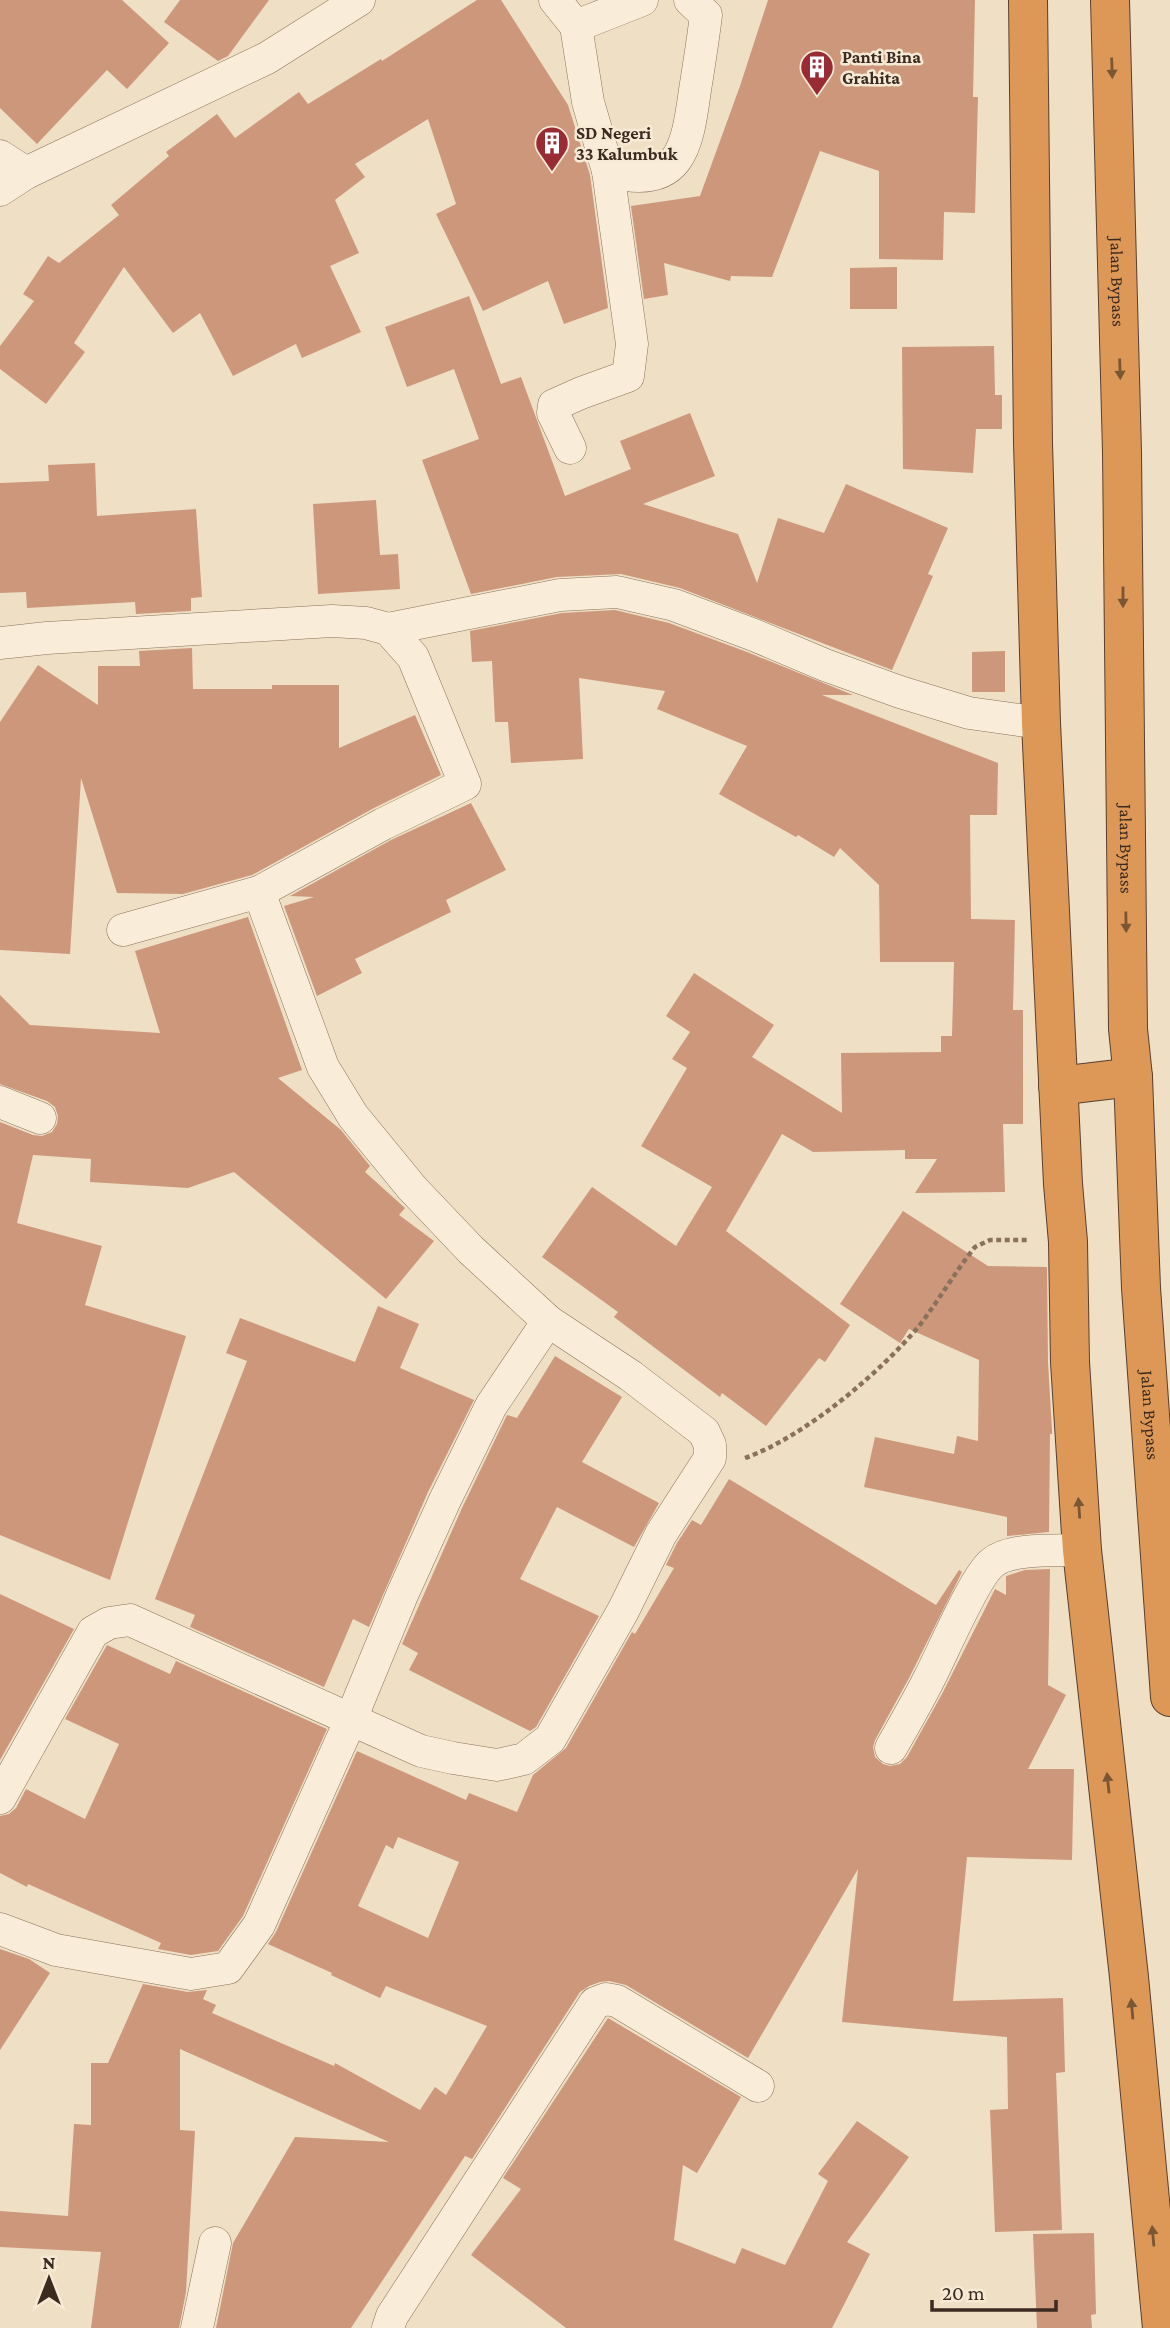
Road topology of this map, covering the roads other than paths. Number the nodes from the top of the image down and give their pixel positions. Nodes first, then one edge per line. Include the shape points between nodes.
1 (359, 0) edge
2 (555, 0) edge
3 (642, 0) edge
4 (690, 0) edge
5 (1028, 0) edge
6 (1110, 0) edge
7 (576, 26) junction
8 (0, 156) edge
9 (608, 170) junction
10 (26, 173) junction
11 (0, 190) edge
12 (570, 448) dead end
13 (388, 629) junction
14 (0, 643) edge
15 (1041, 723) junction
16 (259, 892) junction
17 (123, 930) dead end
18 (1133, 1077) junction
19 (1058, 1086) junction
20 (0, 1102) edge
21 (40, 1118) dead end
22 (548, 1321) junction
23 (1082, 1550) junction
24 (1170, 1697) edge
25 (351, 1719) junction
26 (891, 1748) dead end
27 (0, 1798) edge
28 (0, 1929) edge
29 (758, 2086) dead end
30 (215, 2243) dead end
31 (197, 2328) edge
32 (388, 2328) edge
33 (1162, 2328) edge

1 - 10 street via 267,58
2 - 7 street
3 - 7 street
4 - 9 street via 706,15 690,130 680,157 659,174 632,177
5 - 15 highway
6 -> 18 highway, Jalan Bypass via 1122,452 1128,1029
7 - 9 street via 588,102
8 - 10 street
9 - 12 street via 632,344 628,376 554,405 553,413
10 - 11 street
13 - 14 street via 332,621
13 - 15 street via 560,594 617,592 674,606 900,692 969,713
13 - 16 street via 413,657 465,784
15 - 19 highway
16 - 17 street
16 - 22 street via 323,1067 353,1116 411,1188
18 - 19 highway
18 - 24 highway, Jalan Bypass via 1140,1288
23 -> 19 highway
20 - 21 street
22 - 25 street via 491,1406 444,1500
22 - 25 street via 704,1432 710,1458 661,1534 550,1739 524,1759 497,1765 442,1756
23 - 26 street via 1026,1552 991,1563
33 -> 23 highway
25 - 27 street via 130,1620 109,1623 93,1632
25 - 28 street via 259,1925 228,1968 191,1974 56,1950
29 - 32 street via 617,2001 595,2003
30 - 31 street

